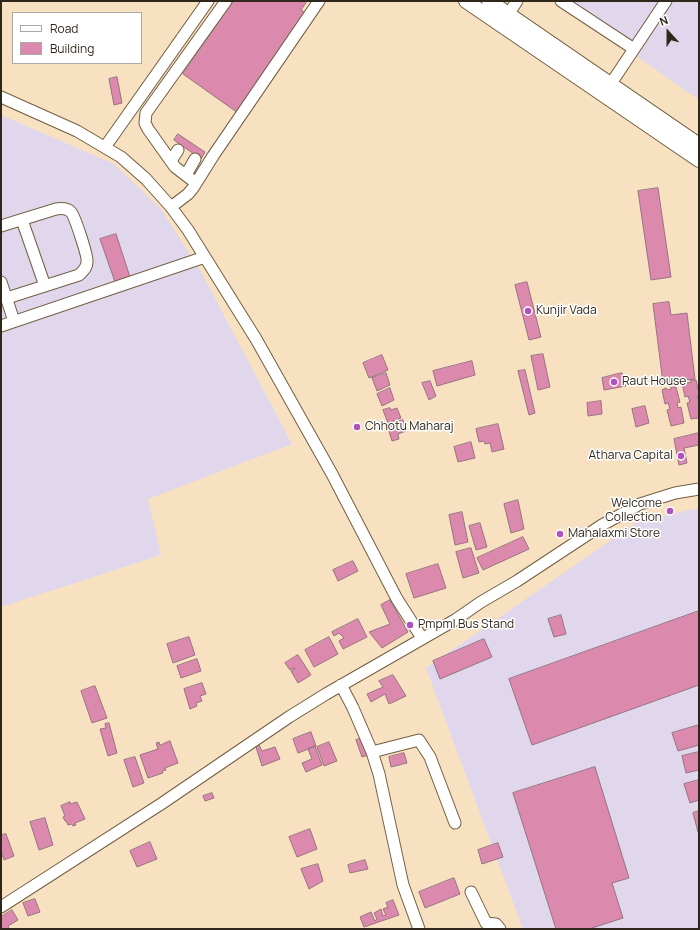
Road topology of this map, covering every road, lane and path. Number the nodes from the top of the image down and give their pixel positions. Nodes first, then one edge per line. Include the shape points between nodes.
1 (208, 1) edge
2 (226, 1) edge
3 (319, 1) edge
4 (466, 1) edge
5 (517, 1) edge
6 (561, 1) edge
7 (666, 1) edge
8 (493, 6) edge
9 (505, 20) junction
10 (634, 50) junction
11 (607, 89) junction
12 (1, 98) edge
13 (699, 145) edge
14 (105, 147) junction
15 (178, 150) dead end
16 (195, 160) dead end
17 (699, 160) edge
18 (171, 161) junction
19 (186, 175) junction
20 (196, 183) junction
21 (171, 207) junction
22 (22, 220) junction
23 (1, 226) edge
24 (205, 257) junction
25 (1, 282) edge
26 (45, 286) junction
27 (7, 298) junction
28 (14, 321) junction
29 (1, 326) edge
30 (699, 489) edge
31 (422, 638) junction
32 (341, 685) junction
33 (372, 752) junction
34 (455, 823) dead end
35 (471, 892) dead end
36 (1, 907) edge
37 (419, 929) edge
38 (500, 929) edge

1 - 14 street
2 - 18 street via 146,113 145,123 148,129
3 - 20 street
4 - 8 main road
5 - 9 street
6 - 10 street
7 - 10 street
8 - 9 main road
9 - 11 main road
10 - 11 street
11 - 13 main road
11 - 17 main road
12 - 14 street via 77,131
14 - 21 street via 146,179
15 - 18 street
16 - 19 street
18 - 19 street
19 - 20 street
20 - 21 street via 188,194
21 - 24 street
22 - 23 street
22 - 26 street
22 - 26 street via 56,208 70,211 75,218 88,259 87,265 79,275
24 - 28 street
24 - 31 street via 256,339 332,474 396,599
25 - 27 street
26 - 27 street
27 - 28 street
28 - 29 street
30 - 31 street via 640,504 602,525 517,581
31 - 32 street
32 - 33 street
32 - 36 street
33 - 34 street via 419,740 430,757
33 - 37 street via 403,885
35 - 38 street via 486,923 496,924

